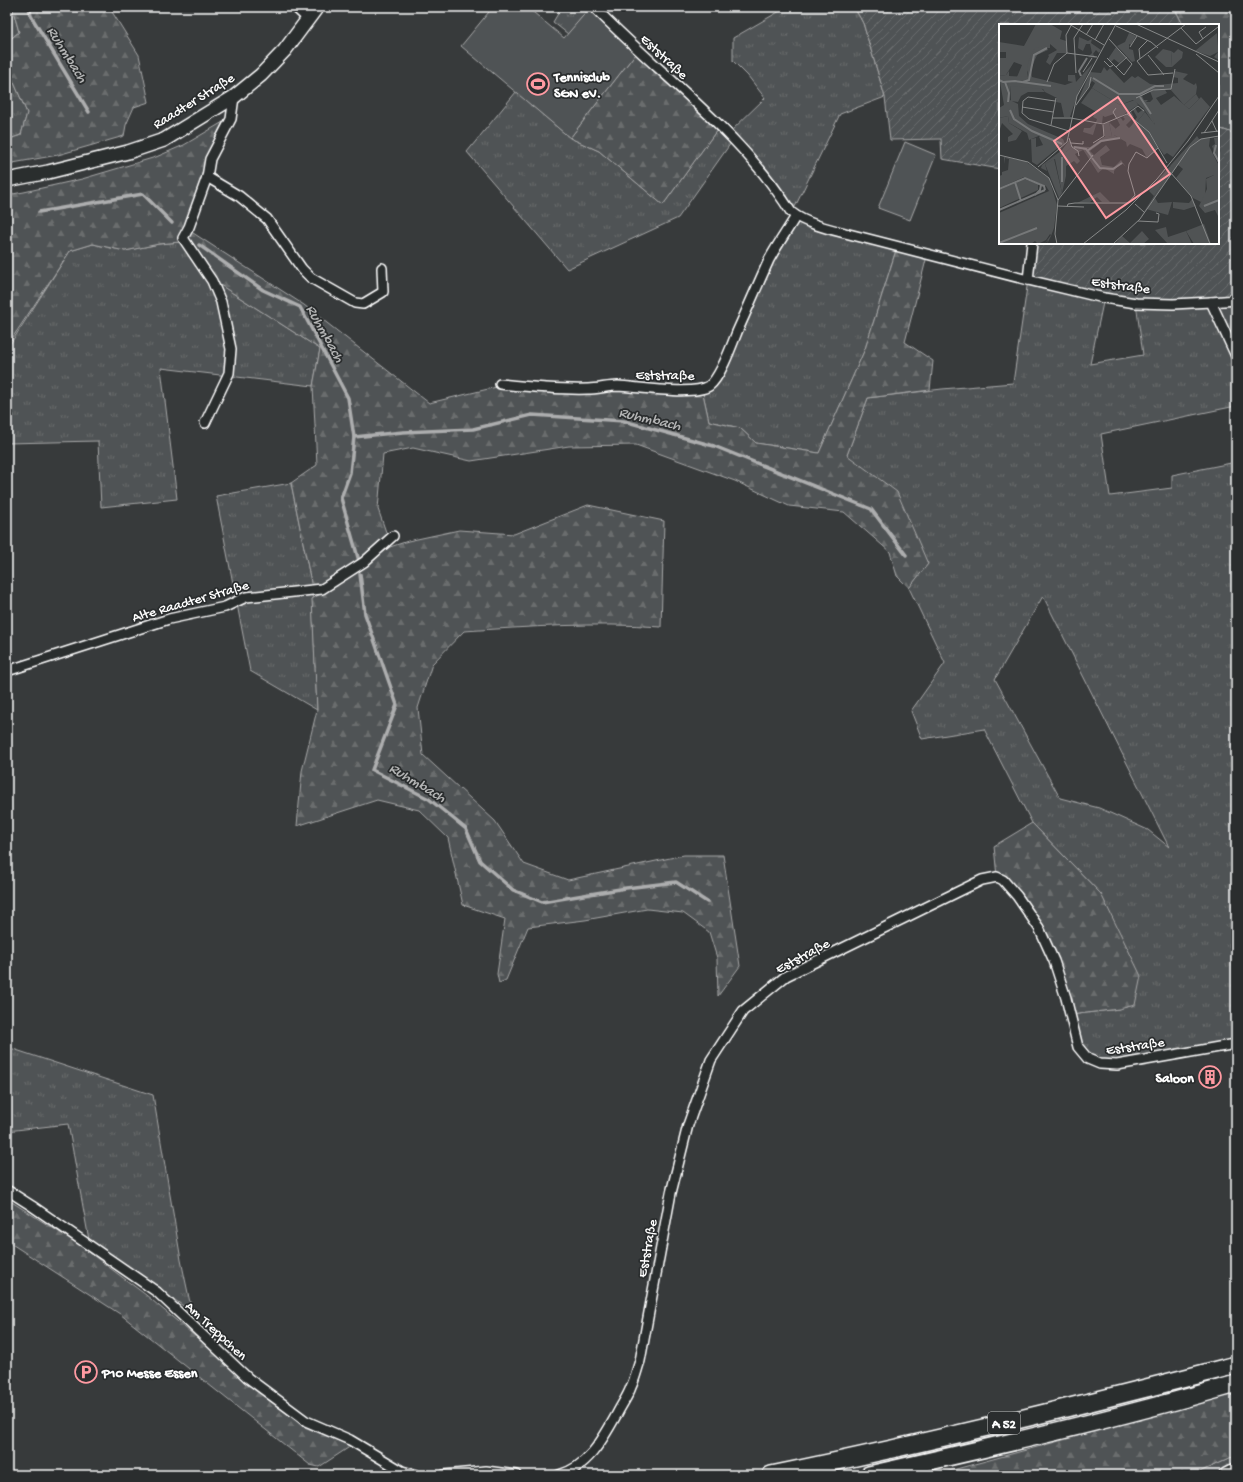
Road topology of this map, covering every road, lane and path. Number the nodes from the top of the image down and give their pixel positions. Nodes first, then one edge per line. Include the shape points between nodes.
1 (295, 7) edge
2 (317, 7) edge
3 (594, 7) edge
4 (308, 20) junction
5 (234, 97) junction
6 (207, 176) junction
7 (7, 180) edge
8 (796, 216) junction
9 (1032, 244) edge
10 (382, 268) dead end
11 (1028, 280) junction
12 (1236, 300) edge
13 (1211, 302) junction
14 (1236, 356) edge
15 (500, 384) dead end
16 (205, 423) dead end
17 (393, 536) dead end
18 (7, 671) edge
19 (1236, 1044) edge
20 (7, 1190) edge
21 (1236, 1365) edge
22 (1236, 1384) edge
23 (1236, 1470) edge
24 (498, 1473) edge
25 (416, 1475) edge
26 (444, 1475) edge
27 (516, 1475) edge
28 (559, 1475) edge
29 (771, 1475) edge
30 (869, 1475) edge
31 (1226, 1475) edge

1 - 4 street
2 - 4 main road, Raadter Straße
3 - 8 street, Eststraße via 734,138 764,172
4 - 5 main road, Raadter Straße via 261,75
5 - 6 street via 231,119 210,159
5 - 7 main road, Raadter Straße via 164,140 120,154
6 - 10 street via 239,196 267,220 311,278 355,303 363,304 383,292
6 - 16 street via 183,238 212,281 221,302 231,349 229,373
8 - 11 street, Eststraße via 839,231
8 - 15 street, Eststraße via 770,258 726,359 709,386 695,390 649,390 618,386 566,389
9 - 11 street
11 - 13 street, Eststraße via 1136,303
12 - 13 street, Eststraße
13 - 14 street
17 - 18 street, Alte Raadter Straße via 364,562 322,590 246,597 225,607 170,619
19 - 28 street, Eststraße via 1117,1065 1100,1064 1088,1059 1078,1047 1054,961 1039,928 1017,896 997,877 982,880 786,976 743,1011 711,1060 688,1125 673,1185 640,1361 631,1388 594,1450 581,1464
20 - 25 street, Am Treppchen via 157,1292 248,1378 306,1421 350,1440 402,1471
21 - 29 highway, A 52 via 1021,1419
22 - 30 highway, A 52 via 1026,1439
23 - 31 main road
24 - 26 street via 486,1471
24 - 27 street

